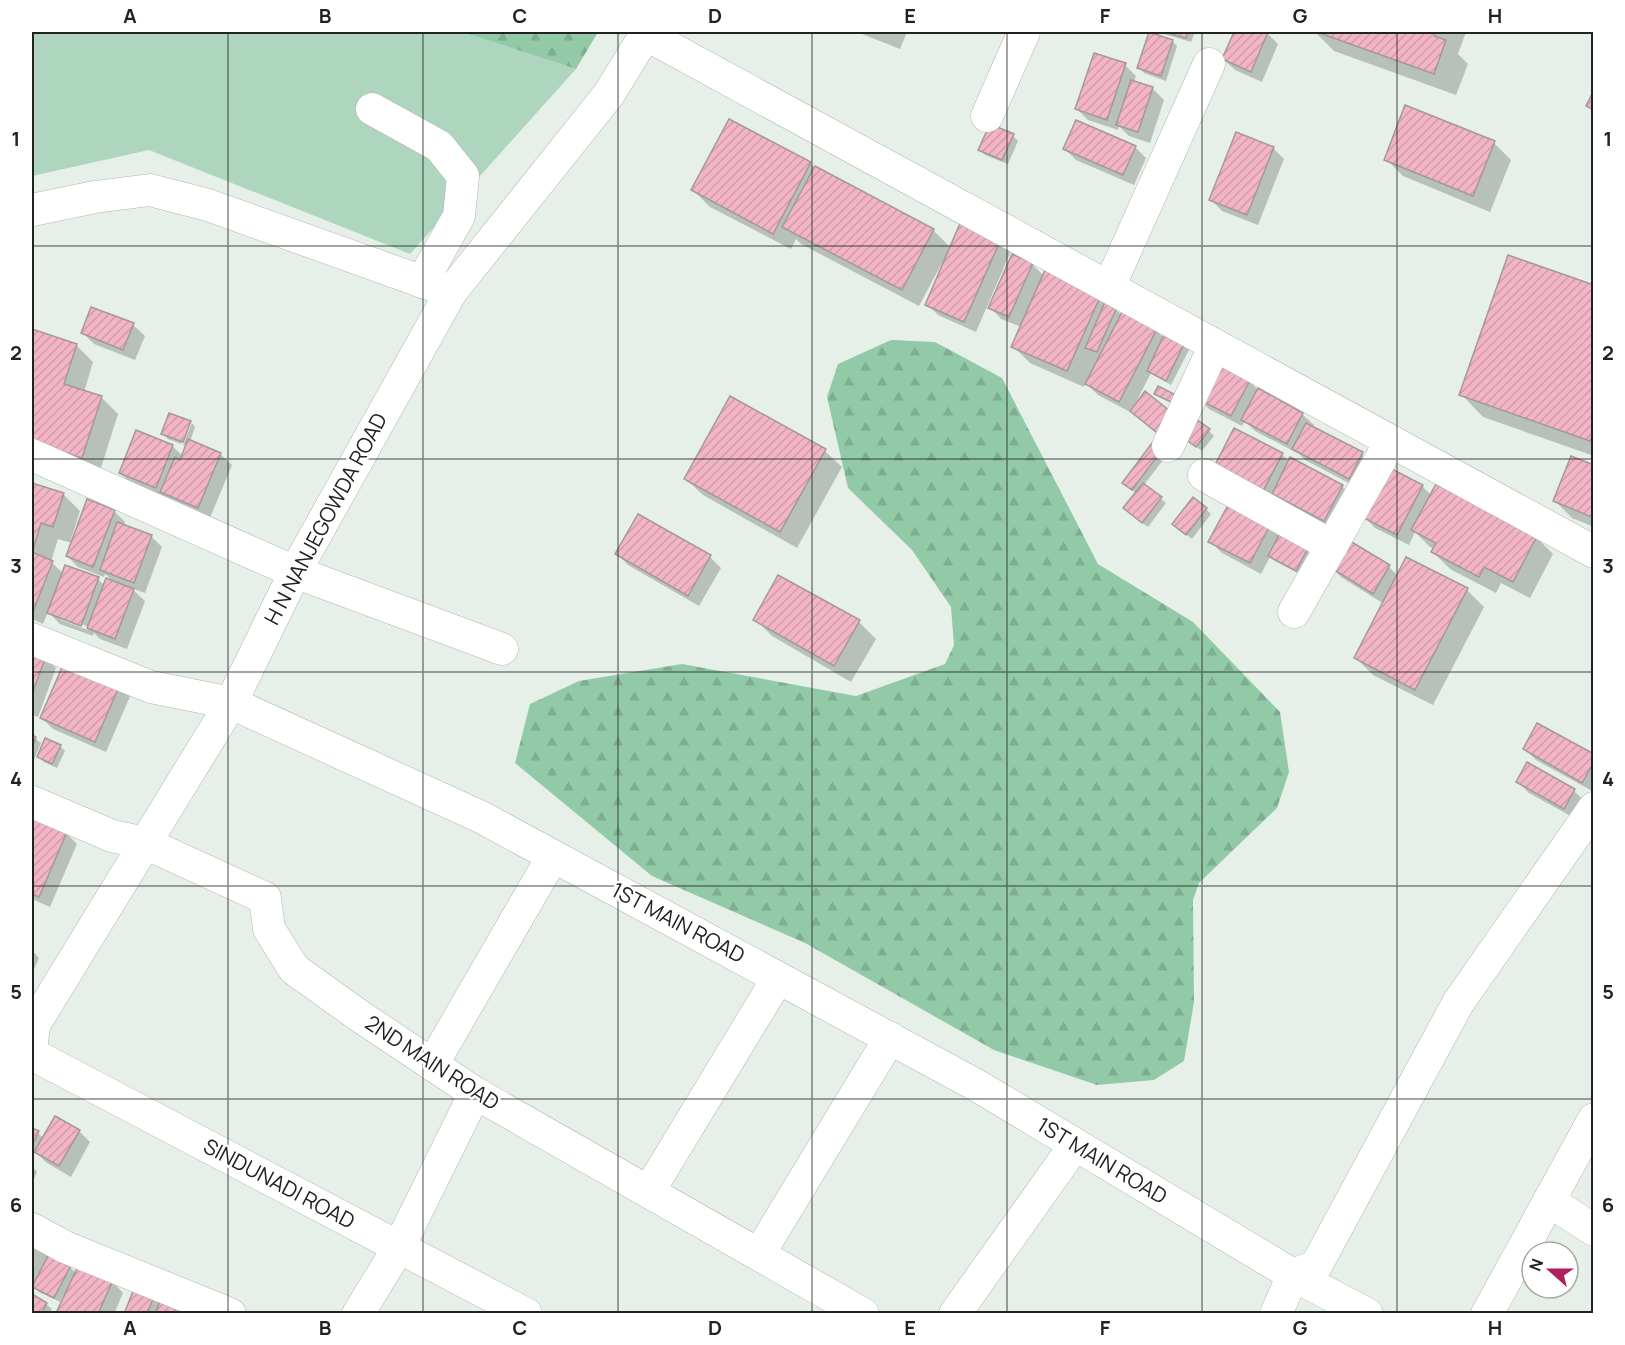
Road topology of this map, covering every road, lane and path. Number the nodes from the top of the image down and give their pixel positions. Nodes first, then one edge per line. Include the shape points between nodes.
1 (1024, 32) edge
2 (646, 33) edge
3 (1209, 64) dead end
4 (372, 109) dead end
5 (987, 116) dead end
6 (32, 210) edge
7 (422, 282) junction
8 (1109, 287) junction
9 (451, 292) junction
10 (1215, 345) junction
11 (1391, 441) junction
12 (1168, 447) dead end
13 (32, 455) edge
14 (1203, 475) dead end
15 (1332, 546) junction
16 (1593, 552) edge
17 (295, 572) junction
18 (1294, 612) dead end
19 (32, 639) edge
20 (502, 649) dead end
21 (231, 703) junction
22 (32, 802) edge
23 (1593, 808) edge
24 (145, 843) junction
25 (553, 856) junction
26 (778, 978) junction
27 (32, 1036) edge
28 (890, 1038) junction
29 (432, 1065) junction
30 (475, 1092) junction
31 (1593, 1119) edge
32 (1076, 1145) junction
33 (649, 1191) junction
34 (1549, 1202) junction
35 (32, 1229) edge
36 (1593, 1230) edge
37 (399, 1247) junction
38 (759, 1254) junction
39 (1293, 1275) junction
40 (230, 1314) edge
41 (358, 1314) edge
42 (526, 1314) edge
43 (863, 1314) edge
44 (955, 1314) edge
45 (1276, 1314) edge
46 (1367, 1314) edge
47 (1487, 1314) edge

1 - 5 street
2 - 8 street
2 - 9 street, H N NANJEGOWDA ROAD via 609,94
3 - 8 street
4 - 7 street via 439,146 463,176 459,216
6 - 7 street via 150,190 208,205
7 - 9 street
8 - 10 street
9 - 17 street, H N NANJEGOWDA ROAD
10 - 11 street
10 - 12 street
11 - 15 street
11 - 16 street
13 - 17 street
14 - 15 street
15 - 18 street
17 - 20 street
17 - 21 street, H N NANJEGOWDA ROAD
19 - 21 street, 1ST MAIN ROAD via 151,687
21 - 24 street, H N NANJEGOWDA ROAD
21 - 25 street, 1ST MAIN ROAD via 481,817
22 - 24 street, 2ND MAIN ROAD via 112,836
23 - 39 street via 1458,1003 1316,1266
24 - 27 street, H N NANJEGOWDA ROAD
24 - 29 street, 2ND MAIN ROAD via 265,898 269,929 294,969
25 - 26 street, 1ST MAIN ROAD
25 - 29 street
26 - 28 street, 1ST MAIN ROAD
26 - 33 street
27 - 37 street, SINDUNADI ROAD
28 - 32 street, 1ST MAIN ROAD
28 - 38 street
29 - 30 street, 2ND MAIN ROAD
30 - 33 street, 2ND MAIN ROAD
30 - 37 street
31 - 34 street
32 - 39 street, 1ST MAIN ROAD
32 - 44 street
33 - 38 street, 2ND MAIN ROAD
34 - 36 street
34 - 47 street
35 - 40 street via 65,1247
37 - 41 street
37 - 42 street, SINDUNADI ROAD
38 - 43 street, 2ND MAIN ROAD
39 - 45 street
39 - 46 street

